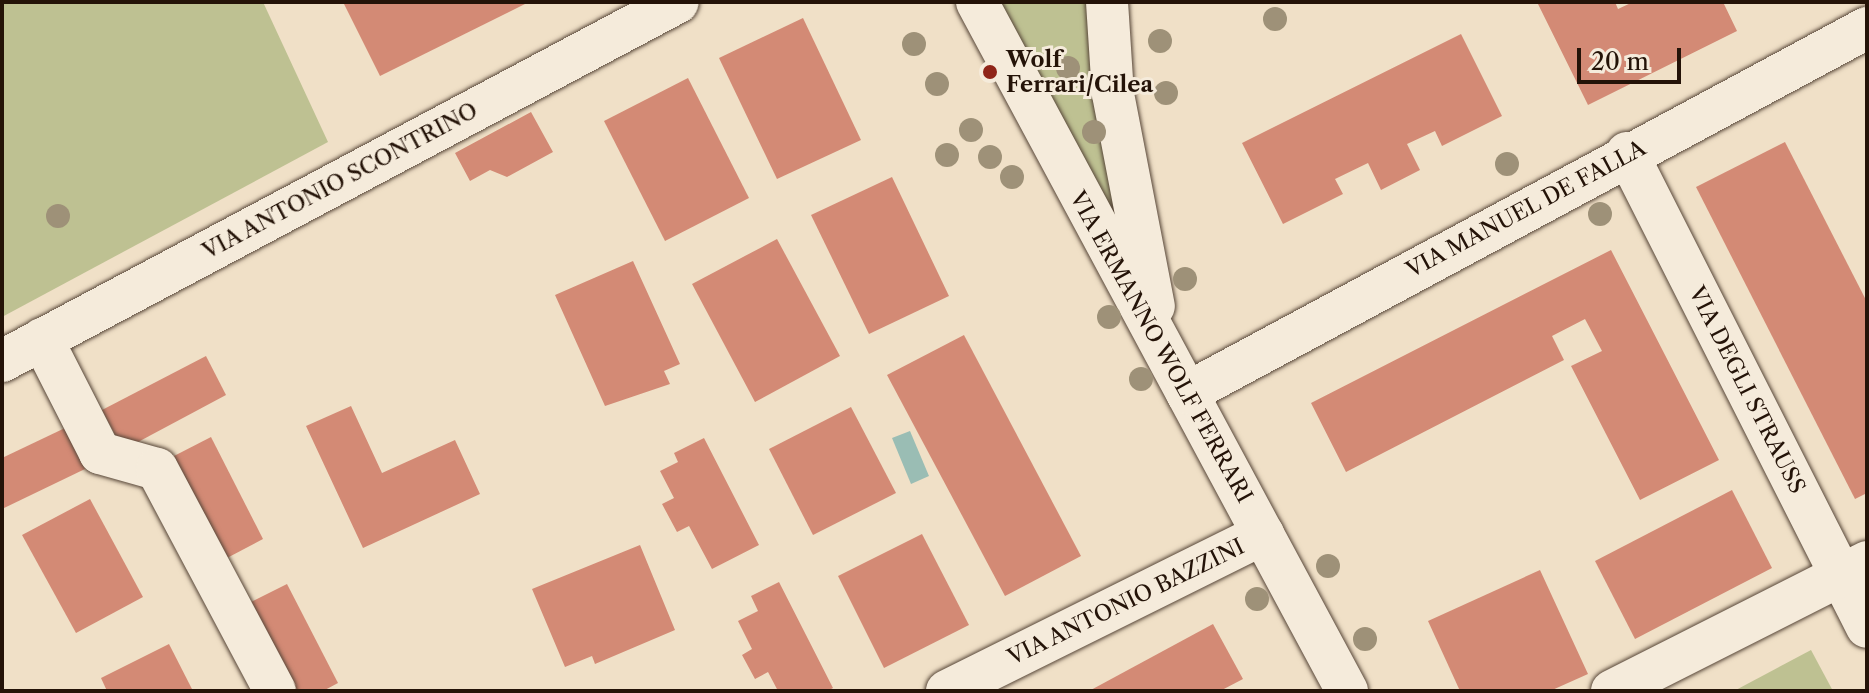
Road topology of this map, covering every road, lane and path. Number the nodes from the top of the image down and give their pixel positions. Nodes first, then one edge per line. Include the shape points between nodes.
1 (678, 2) edge
2 (977, 2) edge
3 (1107, 2) edge
4 (1867, 28) edge
5 (1627, 153) junction
6 (42, 339) junction
7 (2, 361) edge
8 (1187, 393) junction
9 (1263, 534) junction
10 (1854, 569) edge
11 (1867, 627) edge
12 (1332, 686) edge
13 (275, 691) edge
14 (947, 691) edge
15 (1612, 691) edge

1 - 6 street, VIA ANTONIO SCONTRINO
2 - 8 street, VIA ERMANNO WOLF FERRARI
3 - 8 street via 1113,94 1150,296
4 - 5 street, VIA MANUEL DE FALLA
5 - 8 street, VIA MANUEL DE FALLA
5 - 10 street, VIA DEGLI STRAUSS
6 - 7 street, VIA ANTONIO SCONTRINO
6 - 13 street via 100,453 157,469
8 - 9 street, VIA ERMANNO WOLF FERRARI
9 - 12 street, VIA ERMANNO WOLF FERRARI
9 - 14 street, VIA ANTONIO BAZZINI
10 - 11 street, VIA DEGLI STRAUSS
10 - 15 street

